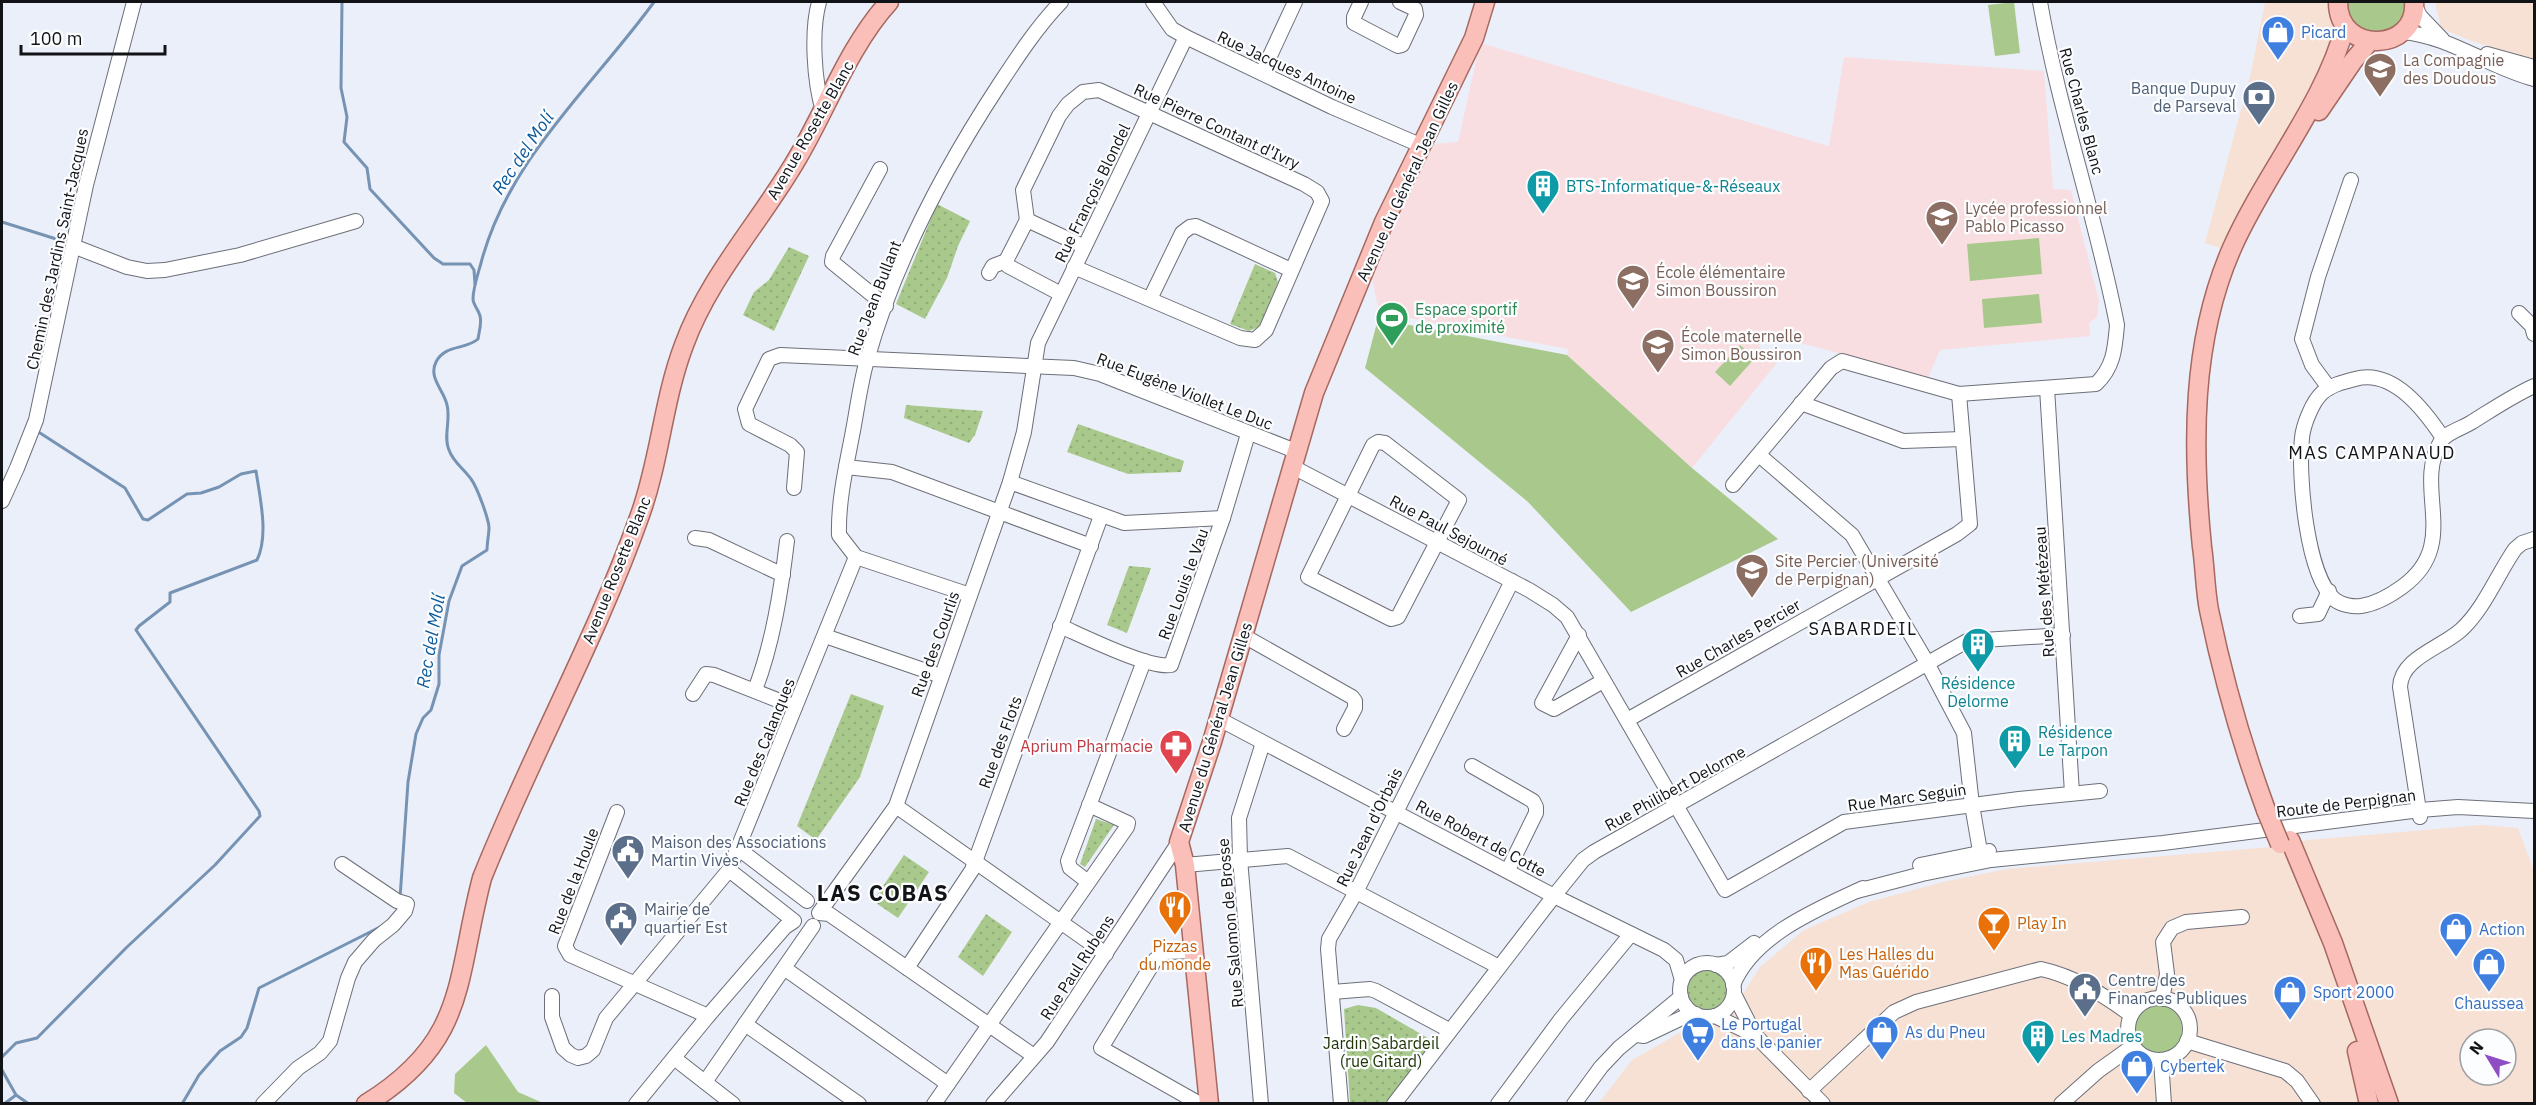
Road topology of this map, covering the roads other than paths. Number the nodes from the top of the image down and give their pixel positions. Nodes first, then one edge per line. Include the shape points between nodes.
1 (135, 2) edge
2 (819, 2) edge
3 (889, 2) edge
4 (1061, 2) edge
5 (1153, 2) edge
6 (1295, 2) edge
7 (1361, 2) edge
8 (1400, 2) edge
9 (1475, 2) edge
10 (1485, 2) edge
11 (2040, 2) edge
12 (2338, 2) edge
13 (2415, 4) edge
14 (2345, 26) junction
15 (2402, 32) junction
16 (1186, 37) junction
17 (2370, 42) junction
18 (2448, 43) junction
19 (2535, 67) edge
20 (1262, 73) junction
21 (2535, 79) edge
22 (823, 111) junction
23 (1150, 112) junction
24 (1416, 144) junction
25 (880, 169) dead end
26 (2350, 180) dead end
27 (1027, 220) junction
28 (356, 221) dead end
29 (74, 246) junction
30 (1083, 246) junction
31 (1006, 261) junction
32 (1074, 267) junction
33 (1291, 270) junction
34 (989, 273) dead end
35 (1061, 294) junction
36 (1150, 299) junction
37 (886, 306) junction
38 (2519, 313) dead end
39 (2535, 334) edge
40 (867, 360) junction
41 (1034, 365) junction
42 (2535, 386) edge
43 (2047, 388) junction
44 (2329, 388) junction
45 (1959, 394) junction
46 (1801, 404) junction
47 (1248, 434) junction
48 (2443, 438) junction
49 (1963, 439) junction
50 (1759, 454) junction
51 (1295, 459) junction
52 (846, 468) junction
53 (1010, 482) junction
54 (1733, 485) dead end
55 (794, 488) dead end
56 (1349, 497) junction
57 (2, 501) edge
58 (999, 512) junction
59 (1101, 516) junction
60 (1223, 519) junction
61 (695, 538) dead end
62 (2535, 539) edge
63 (787, 541) dead end
64 (1437, 542) junction
65 (1091, 546) junction
66 (856, 556) junction
67 (783, 575) junction
68 (1879, 578) junction
69 (1512, 581) junction
70 (2329, 591) junction
71 (970, 596) junction
72 (2300, 616) dead end
73 (1060, 626) junction
74 (2063, 634) junction
75 (1579, 635) junction
76 (825, 636) junction
77 (1244, 636) junction
78 (1144, 661) junction
79 (1927, 663) junction
80 (941, 675) junction
81 (1603, 681) junction
82 (756, 690) junction
83 (693, 694) dead end
84 (795, 707) junction
85 (1219, 719) junction
86 (1627, 720) junction
87 (1344, 729) dead end
88 (1263, 743) junction
89 (1472, 766) dead end
90 (2100, 791) dead end
91 (2072, 793) junction
92 (1089, 805) junction
93 (1972, 805) junction
94 (896, 806) junction
95 (1676, 807) junction
96 (2271, 809) junction
97 (1395, 811) junction
98 (2535, 811) edge
99 (617, 812) dead end
100 (2420, 815) junction
101 (1179, 842) junction
102 (2285, 842) junction
103 (737, 852) junction
104 (1983, 854) junction
105 (1240, 859) junction
106 (975, 861) junction
107 (342, 864) dead end
108 (1185, 865) junction
109 (729, 870) junction
110 (1508, 870) junction
111 (1088, 882) junction
112 (1857, 891) junction
113 (1356, 892) junction
114 (1554, 896) junction
115 (807, 901) junction
116 (2242, 917) dead end
117 (1801, 918) junction
118 (816, 919) junction
119 (794, 921) junction
120 (1061, 922) junction
121 (1631, 934) junction
122 (1195, 951) junction
123 (1106, 954) junction
124 (1716, 965) junction
125 (1499, 967) junction
126 (784, 968) junction
127 (907, 968) junction
128 (1682, 980) junction
129 (636, 983) junction
130 (1733, 989) junction
131 (1332, 992) junction
132 (552, 996) dead end
133 (1681, 997) junction
134 (2162, 999) junction
135 (1696, 1014) junction
136 (2131, 1015) junction
137 (708, 1016) junction
138 (1715, 1016) junction
139 (745, 1024) junction
140 (990, 1026) junction
141 (1449, 1030) junction
142 (1637, 1035) junction
143 (1756, 1036) junction
144 (2187, 1041) junction
145 (2133, 1046) junction
146 (1034, 1056) junction
147 (674, 1058) junction
148 (2161, 1060) junction
149 (705, 1082) junction
150 (948, 1084) junction
151 (1809, 1091) junction
152 (732, 1103) edge
153 (263, 1104) edge
154 (366, 1104) edge
155 (636, 1104) edge
156 (859, 1104) edge
157 (934, 1104) edge
158 (993, 1104) edge
159 (1200, 1104) edge
160 (1209, 1104) edge
161 (1262, 1104) edge
162 (1341, 1104) edge
163 (1394, 1104) edge
164 (1498, 1104) edge
165 (1574, 1104) edge
166 (1823, 1104) edge
167 (2061, 1104) edge
168 (2164, 1104) edge
169 (2313, 1104) edge
170 (2369, 1104) edge
171 (2389, 1104) edge

1 - 29 street, Chemin des Jardins Saint-Jacques via 86,185
2 - 22 street via 813,24 817,90
3 - 22 main road, Avenue Rosette Blanc via 868,28
4 - 37 street, Rue Jean Bullant via 1006,74 953,161 912,242
5 - 16 street, Rue Jacques Antoine via 1172,29
6 - 20 street
7 - 8 street via 1354,23 1398,46 1416,15 1415,9
9 - 24 main road, Avenue du Général Jean Gilles via 1465,34
10 - 24 main road, Avenue du Général Jean Gilles via 1474,38
11 - 43 street, Rue Charles Blanc via 2117,325 2113,360 2106,375 2096,384
12 - 14 main road
13 - 15 main road
13 - 18 street via 2420,16
14 - 17 main road
14 - 96 main road via 2316,95 2232,247 2204,341 2197,404 2196,458 2209,608 2244,749
15 - 17 main road via 2381,42
15 - 18 street
16 - 20 street, Rue Jacques Antoine
16 - 23 street, Rue François Blondel
17 - 96 main road via 2329,94 2244,243 2225,294 2206,394 2216,588 2234,682
18 - 19 street
18 - 21 street
20 - 24 street, Rue Jacques Antoine
22 - 154 main road, Avenue Rosette Blanc via 798,158 703,303 688,334 640,516 482,878 460,984 444,1028 411,1071
23 - 27 street, Rue Pierre Contant d'Ivry via 1099,90 1083,92 1068,104 1023,190
23 - 30 street, Rue François Blondel
23 - 33 street, Rue Pierre Contant d'Ivry via 1317,192 1321,206
24 - 51 main road, Avenue du Général Jean Gilles via 1415,160 1373,246 1314,393
25 - 37 street via 832,262
26 - 44 street via 2302,339 2312,365
27 - 30 street
27 - 31 street
28 - 29 street via 240,255 165,270 127,267
29 - 57 street, Chemin des Jardins Saint-Jacques via 36,420
30 - 32 street, Rue François Blondel
31 - 34 street via 993,266
31 - 35 street via 1008,266
32 - 35 street, Rue François Blondel
32 - 36 street
33 - 36 street, Rue Pierre Contant d'Ivry via 1266,330 1255,340 1240,338
33 - 36 street via 1196,226 1190,227 1182,233
35 - 41 street, Rue François Blondel via 1038,343
37 - 40 street, Rue Jean Bullant
38 - 39 street
40 - 41 street, Rue Eugène Viollet Le Duc
40 - 52 street, Rue Jean Bullant
40 - 55 street, Rue Eugène Viollet Le Duc via 780,355 769,359 745,409 749,424 797,452
41 - 47 street, Rue Eugène Viollet Le Duc via 1100,374
41 - 53 street, Rue des Courlis via 1024,432
42 - 48 street
43 - 45 street
43 - 74 street, Rue des Métézeau
44 - 48 street via 2363,376 2379,379 2402,390 2427,414
44 - 70 street via 2314,404 2302,435 2300,469 2311,549
45 - 46 street via 1842,361 1831,368
45 - 49 street, Rue Charles Percier
46 - 49 street via 1903,441
46 - 50 street
47 - 51 street, Rue Eugène Viollet Le Duc
47 - 60 street, Rue Louis le Vau
48 - 70 street via 2431,472 2434,541 2423,566 2396,592 2361,606 2346,605
49 - 68 street, Rue Charles Percier via 1970,524
50 - 54 street
50 - 68 street via 1852,535
51 - 56 street, Rue Paul Sejourné
51 - 77 main road, Avenue du Général Jean Gilles
52 - 58 street via 892,472
52 - 66 street, Rue Jean Bullant via 839,535
53 - 58 street, Rue des Courlis
53 - 59 street
56 - 64 street, Rue Paul Sejourné
56 - 64 street via 1373,445 1385,443 1459,500
56 - 64 street via 1308,577 1391,619 1398,617
58 - 65 street
58 - 71 street, Rue des Courlis
59 - 60 street via 1124,523
59 - 65 street, Rue des Flots
60 - 78 street, Rue Louis le Vau via 1171,664
61 - 67 street via 709,540
62 - 100 street via 2515,549 2462,630 2400,676
63 - 67 street
64 - 69 street, Rue Paul Sejourné
65 - 73 street, Rue des Flots
66 - 71 street
66 - 76 street, Rue des Calanques
67 - 82 street
68 - 79 street
68 - 86 street, Rue Charles Percier
69 - 75 street, Rue Paul Sejourné via 1553,605
69 - 97 street, Rue Jean d'Orbais
70 - 72 street via 2318,614
71 - 80 street, Rue des Courlis
73 - 78 street, Rue Louis le Vau
73 - 106 street, Rue des Flots
74 - 79 street, Rue Philibert Delorme via 1967,641
74 - 91 street, Rue des Métézeau
75 - 81 street, Rue Paul Sejourné
75 - 81 street via 1542,703 1554,709
76 - 80 street
76 - 84 street, Rue des Calanques
77 - 85 main road, Avenue du Général Jean Gilles
77 - 87 street via 1352,697 1355,708
78 - 92 street
79 - 93 street via 1964,733
79 - 95 street, Rue Philibert Delorme
80 - 94 street, Rue des Courlis
81 - 86 street, Rue Paul Sejourné
82 - 83 street via 706,674
82 - 84 street
84 - 103 street, Rue des Calanques
85 - 88 street, Rue Robert de Cotte
85 - 101 main road, Avenue du Général Jean Gilles
86 - 95 street, Rue Paul Sejourné
88 - 97 street, Rue Robert de Cotte
88 - 105 street, Rue Salomon de Brosse via 1239,818
89 - 110 street via 1533,801 1536,807
90 - 91 street, Rue Marc Seguin
91 - 93 street, Rue Marc Seguin
92 - 111 street via 1068,861 1070,868
92 - 111 street via 1128,823 1128,827
93 - 95 street, Rue Marc Seguin via 1844,822 1725,890
93 - 104 street
94 - 106 street
94 - 118 street, Rue des Courlis
95 - 114 street, Rue Philibert Delorme via 1583,860
96 - 102 main road
97 - 110 street, Rue Robert de Cotte
97 - 113 street, Rue Jean d'Orbais
98 - 100 street, Route de Perpignan via 2458,807
99 - 129 street, Rue de la Houle via 565,946 570,955
100 - 104 street, Route de Perpignan via 2097,849
101 - 108 main road, Avenue du Général Jean Gilles
101 - 123 street, Rue Paul Rubens
102 - 170 main road via 2362,1066
102 - 171 main road via 2333,943
103 - 109 street, Rue des Calanques
103 - 115 street via 744,853
104 - 112 street
104 - 112 street via 1898,872
105 - 108 street
105 - 113 street via 1288,856
105 - 161 street, Rue Salomon de Brosse
106 - 120 street
106 - 127 street, Rue des Flots
107 - 153 street via 406,904 405,911 355,963 330,1041
108 - 122 main road, Avenue du Général Jean Gilles
109 - 119 street
109 - 129 street, Rue des Calanques
110 - 114 street, Rue Robert de Cotte
111 - 120 street
112 - 117 street
113 - 125 street
113 - 131 street, Rue Jean d'Orbais via 1329,939
114 - 121 street, Rue Robert de Cotte
114 - 125 street, Rue Philibert Delorme
115 - 118 street via 815,905
115 - 119 street via 796,905
116 - 134 street via 2186,922 2172,928 2163,942 2167,974
117 - 124 street via 1780,925 1728,963
117 - 130 street via 1751,956 1737,974
118 - 119 street via 800,927
118 - 126 street, Rue des Courlis
118 - 127 street via 829,914
119 - 137 street
120 - 123 street
120 - 140 street
121 - 128 street, Rue Robert de Cotte via 1676,960
121 - 164 street
122 - 159 street via 1165,952 1155,960 1097,1054
122 - 160 main road, Avenue du Général Jean Gilles
123 - 146 street, Rue Paul Rubens
124 - 128 street via 1700,964
124 - 130 street via 1724,969
125 - 141 street, Rue Philibert Delorme
126 - 139 street, Rue des Courlis
126 - 150 street
127 - 140 street
128 - 133 street
129 - 132 street, Rue des Calanques via 606,1018 593,1050 578,1058 563,1048 552,1017
129 - 137 street, Rue de la Houle
130 - 138 street via 1727,1007
130 - 143 street
131 - 141 street via 1370,989
131 - 162 street, Rue Jean d'Orbais
133 - 135 street
133 - 142 street
134 - 136 street via 2144,1002
134 - 144 street via 2185,1013 2189,1022
135 - 138 street
135 - 142 street via 1644,1036
136 - 145 street via 2128,1031
136 - 151 street via 2107,997 2060,973 2041,969 1916,1002 1894,1012
137 - 147 street
138 - 143 street
139 - 149 street, Rue des Courlis
139 - 156 street
140 - 146 street
140 - 150 street
141 - 163 street, Rue Philibert Delorme
142 - 165 street via 1618,1048
143 - 151 street
144 - 148 street via 2177,1054
144 - 169 street via 2285,1071
145 - 148 street via 2145,1057
145 - 167 street
146 - 158 street, Rue Paul Rubens
147 - 149 street
147 - 155 street
148 - 168 street
149 - 152 street
150 - 157 street
151 - 166 street

